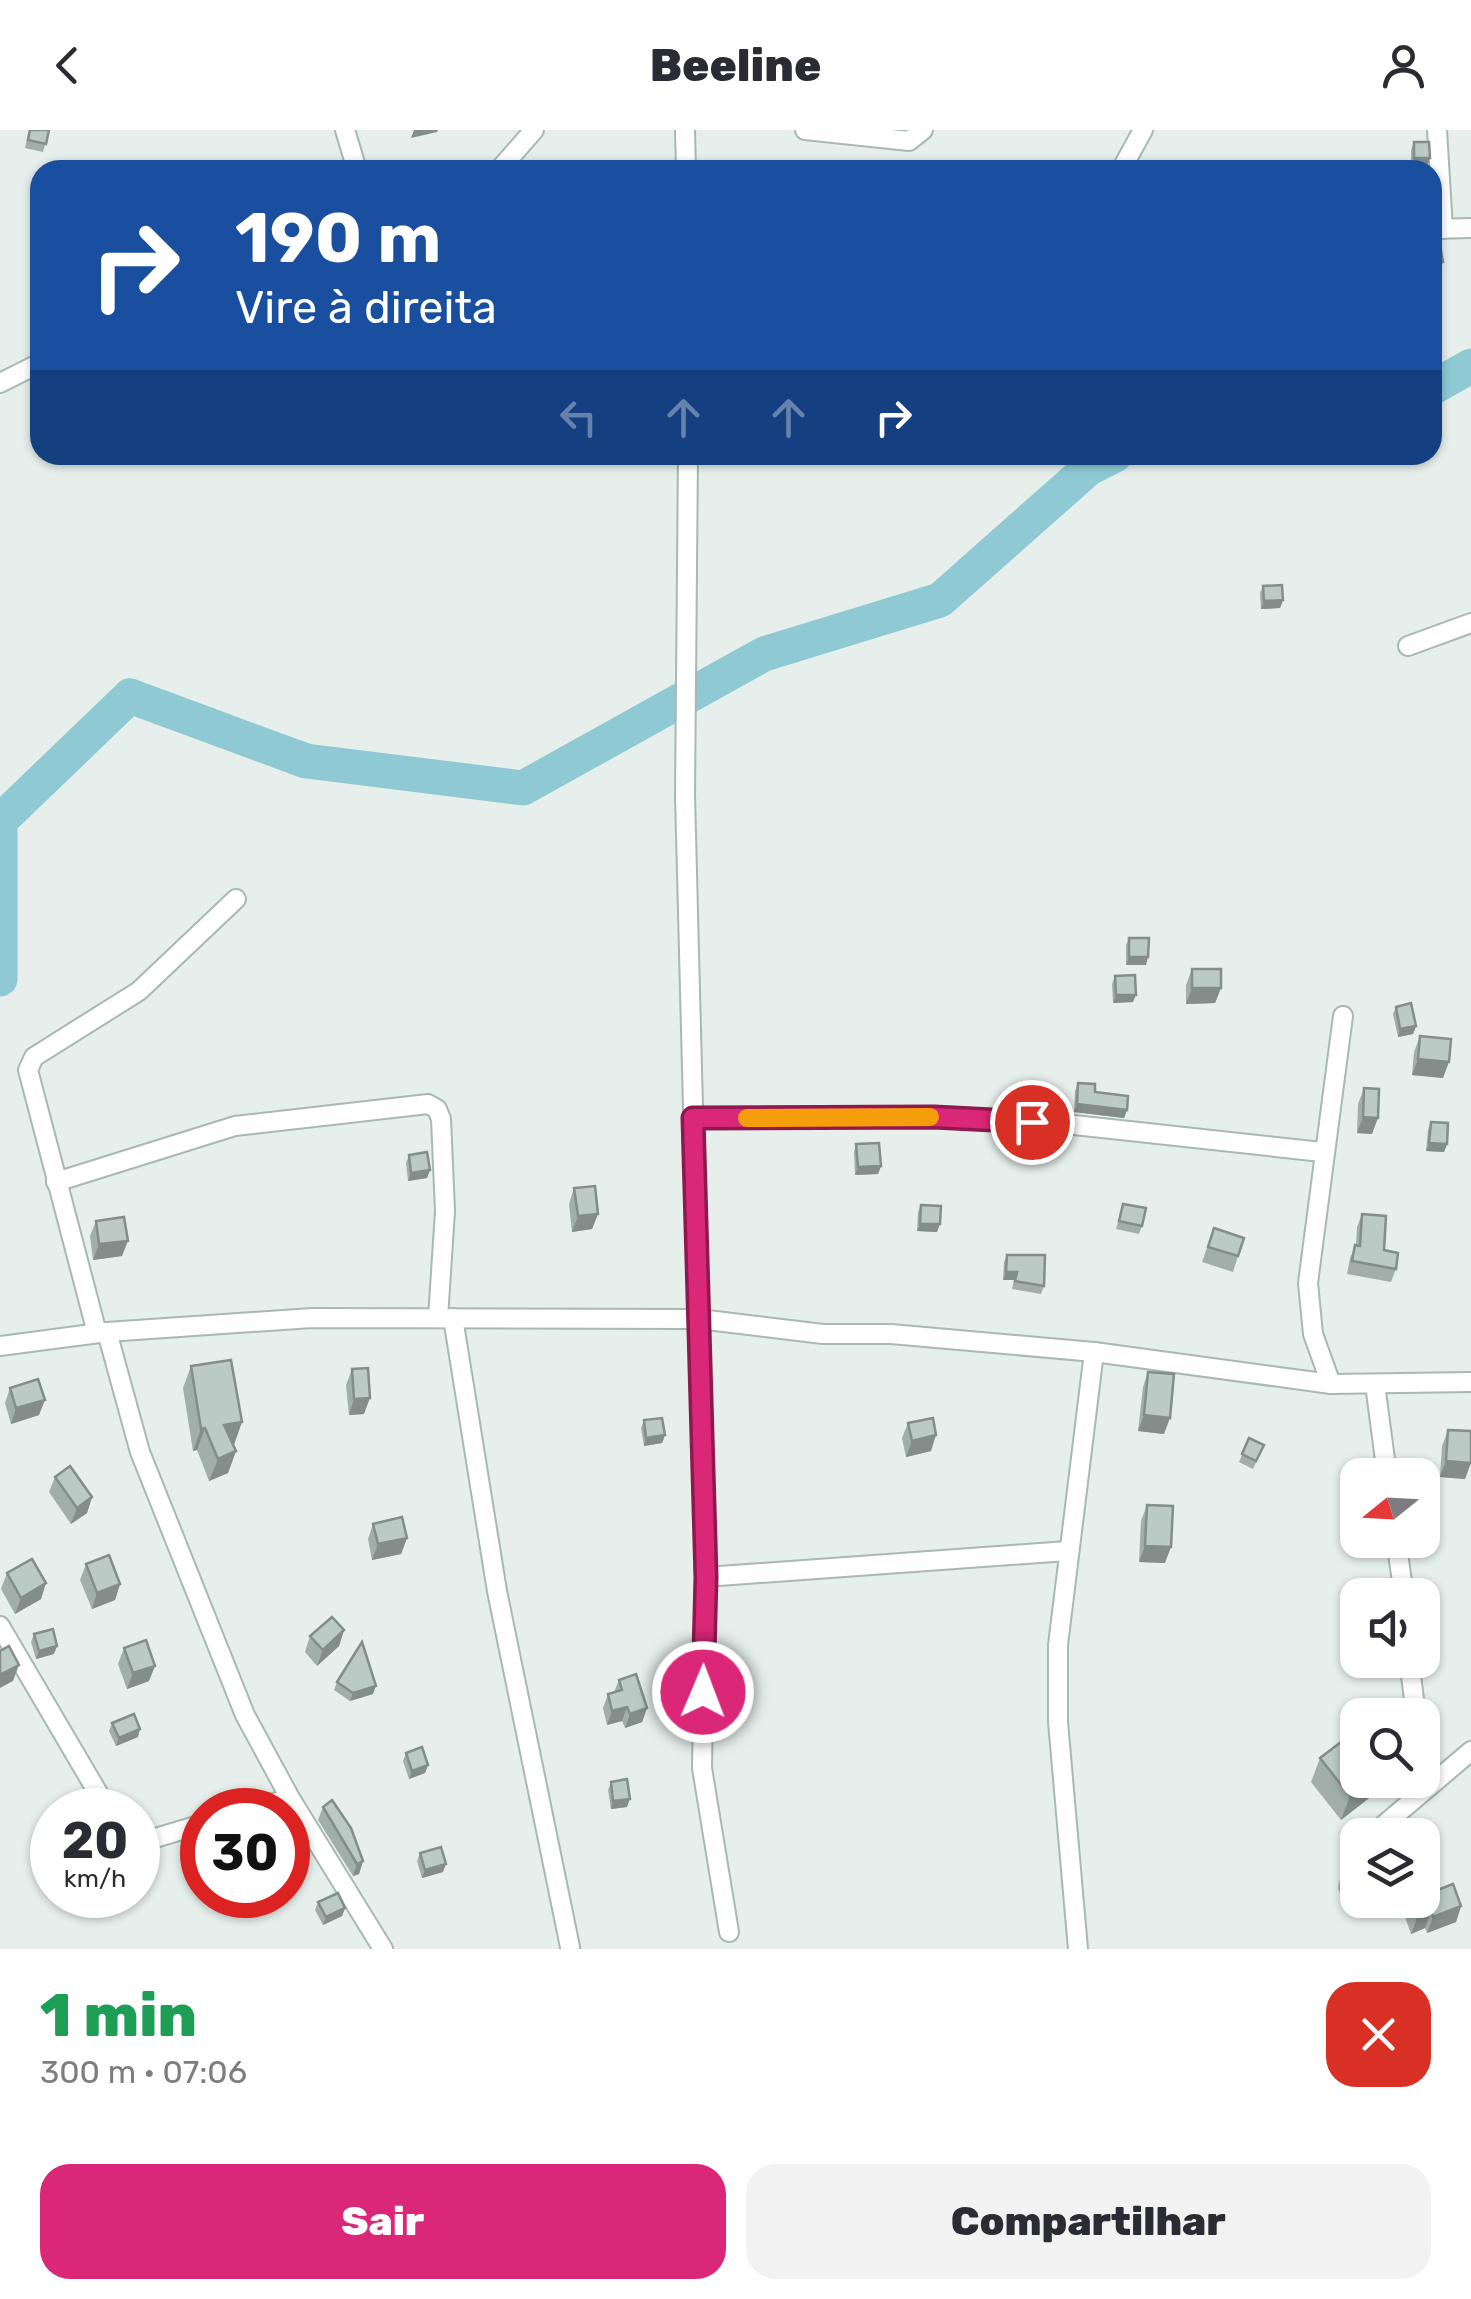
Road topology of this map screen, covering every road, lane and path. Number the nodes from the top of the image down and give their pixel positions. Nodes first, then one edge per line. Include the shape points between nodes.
1 (345, 130) edge
2 (534, 130) edge
3 (686, 130) edge
4 (806, 130) edge
5 (923, 130) edge
6 (1142, 130) edge
7 (1437, 130) edge
8 (353, 160) edge
9 (508, 160) edge
10 (686, 160) edge
11 (1126, 160) edge
12 (1437, 160) edge
13 (1471, 228) edge
14 (1442, 229) edge
15 (30, 369) edge
16 (0, 384) edge
17 (688, 465) edge
18 (1471, 623) edge
19 (1408, 646) dead end
20 (236, 899) dead end
21 (1343, 1016) dead end
22 (693, 1118) junction
23 (1322, 1152) junction
24 (56, 1182) junction
25 (446, 1318) junction
26 (698, 1318) junction
27 (102, 1333) junction
28 (0, 1346) edge
29 (1094, 1352) junction
30 (1471, 1382) edge
31 (1331, 1384) junction
32 (1374, 1384) junction
33 (1385, 1458) edge
34 (1067, 1551) junction
35 (706, 1577) junction
36 (0, 1626) edge
37 (1471, 1752) edge
38 (1440, 1777) edge
39 (95, 1788) edge
40 (285, 1788) edge
41 (1415, 1798) edge
42 (1392, 1818) edge
43 (310, 1830) edge
44 (728, 1932) dead end
45 (570, 1947) edge
46 (383, 1949) edge
47 (1078, 1949) edge

1 - 8 street
2 - 9 street
3 - 10 street
4 - 5 street via 910,141
6 - 11 street
7 - 12 street
13 - 14 street
15 - 16 street
17 - 22 street via 685,795
18 - 19 street
20 - 24 street via 139,991 34,1057 30,1087
21 - 23 street
22 - 23 street via 1046,1123
22 - 26 street
23 - 31 street via 1309,1311
24 - 25 street via 235,1126 428,1104 441,1119
24 - 27 street
25 - 26 street
25 - 27 street via 276,1319
25 - 45 street
26 - 29 street via 824,1334
26 - 35 street
27 - 28 street
27 - 40 street via 186,1576 244,1714
29 - 31 street
29 - 34 street
30 - 32 street
31 - 32 street
32 - 33 street
34 - 35 street
34 - 47 street via 1058,1722
35 - 44 street via 702,1768
36 - 39 street
37 - 38 street
41 - 42 street
43 - 46 street

